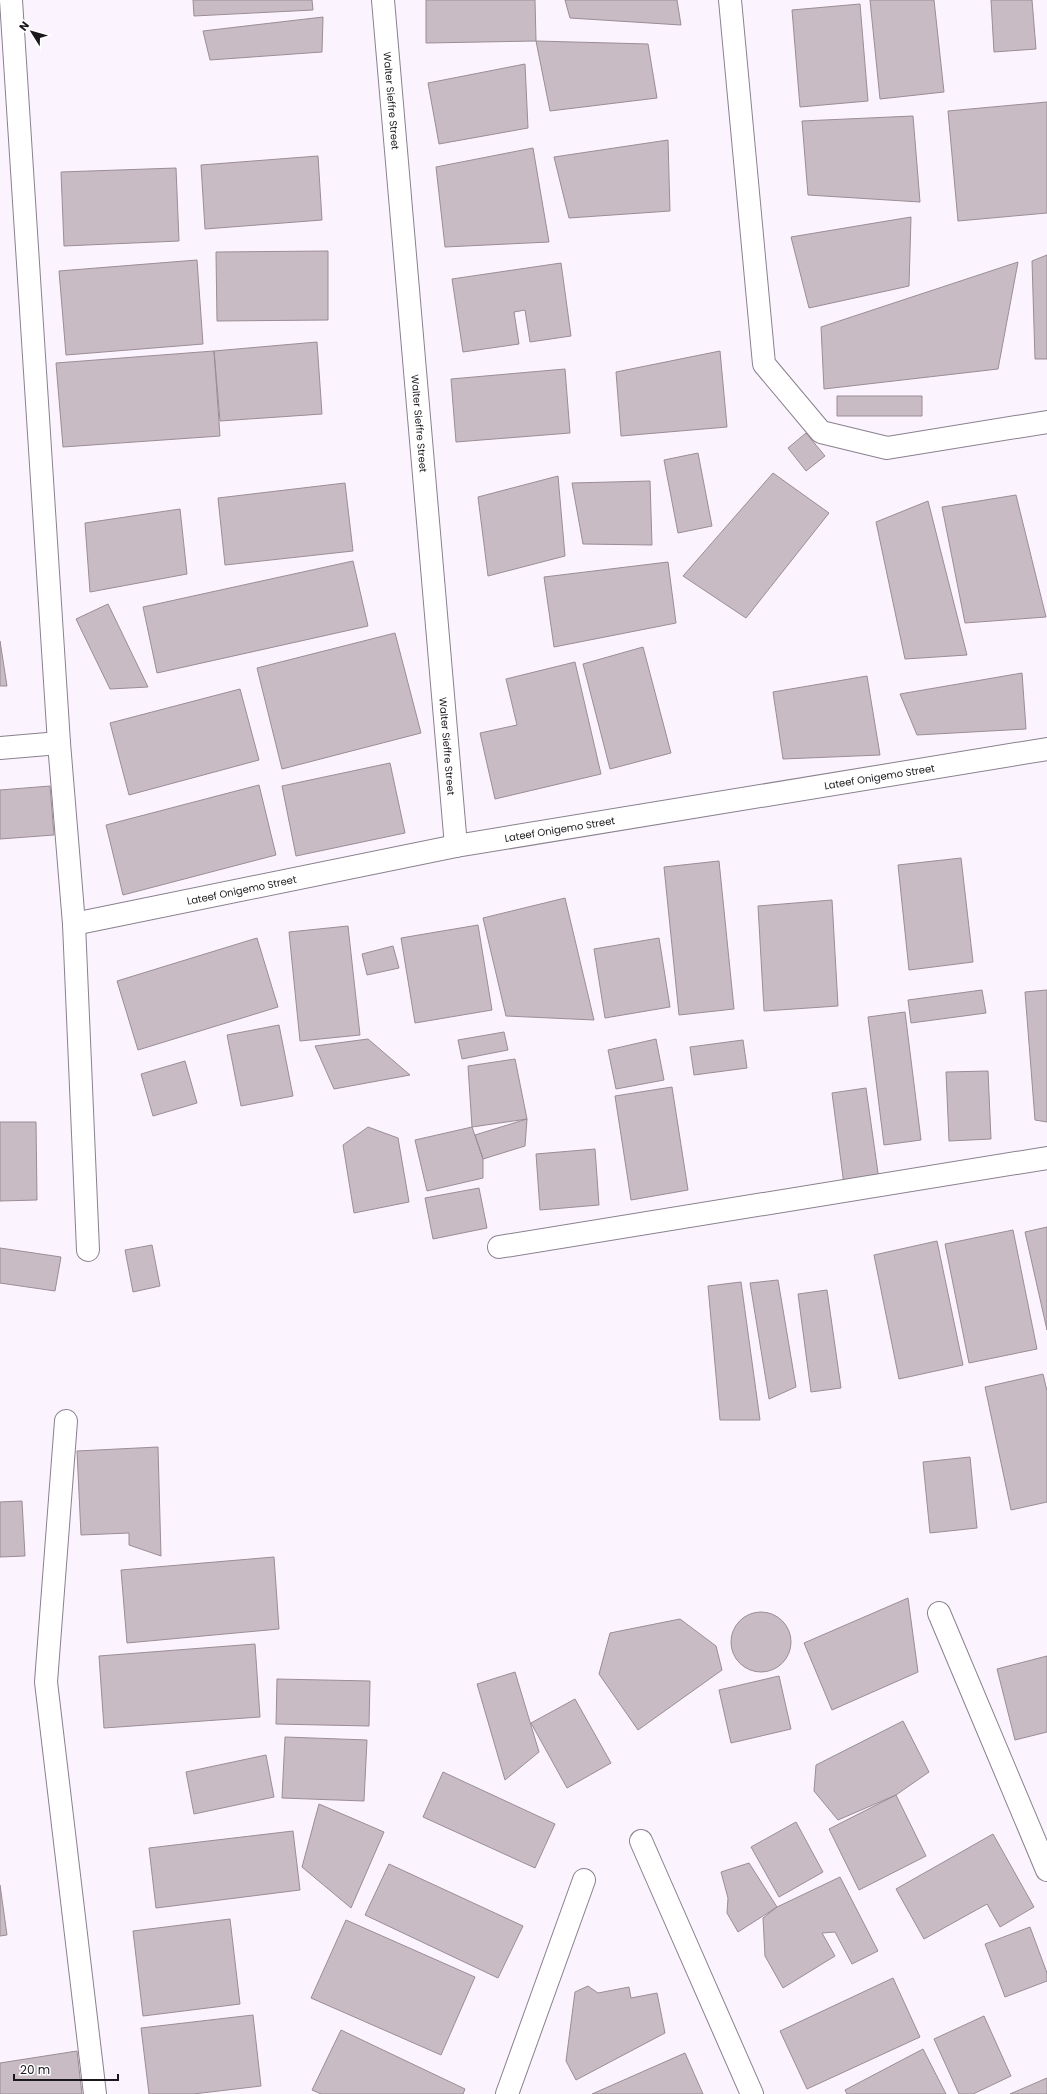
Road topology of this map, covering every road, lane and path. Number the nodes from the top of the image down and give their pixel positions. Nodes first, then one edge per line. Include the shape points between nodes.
1 (12, 0) edge
2 (383, 0) edge
3 (730, 0) edge
4 (8, 74) edge
5 (1047, 422) edge
6 (59, 743) junction
7 (0, 748) edge
8 (1047, 749) edge
9 (456, 846) junction
10 (74, 924) junction
11 (1047, 1158) edge
12 (499, 1247) dead end
13 (88, 1250) dead end
14 (66, 1421) dead end
15 (939, 1613) dead end
16 (641, 1842) dead end
17 (1047, 1870) edge
18 (584, 1880) dead end
19 (95, 2094) edge
20 (507, 2094) edge
21 (752, 2094) edge

1 - 4 street
2 - 9 street, Walter Sieffre Street
3 - 5 street via 764,364 821,432 887,448
4 - 6 street
6 - 7 street
6 - 10 street
8 - 9 street, Lateef Onigemo Street
9 - 10 street, Lateef Onigemo Street
10 - 13 street
11 - 12 street
14 - 19 street via 46,1682
15 - 17 street
16 - 21 street
18 - 20 street

